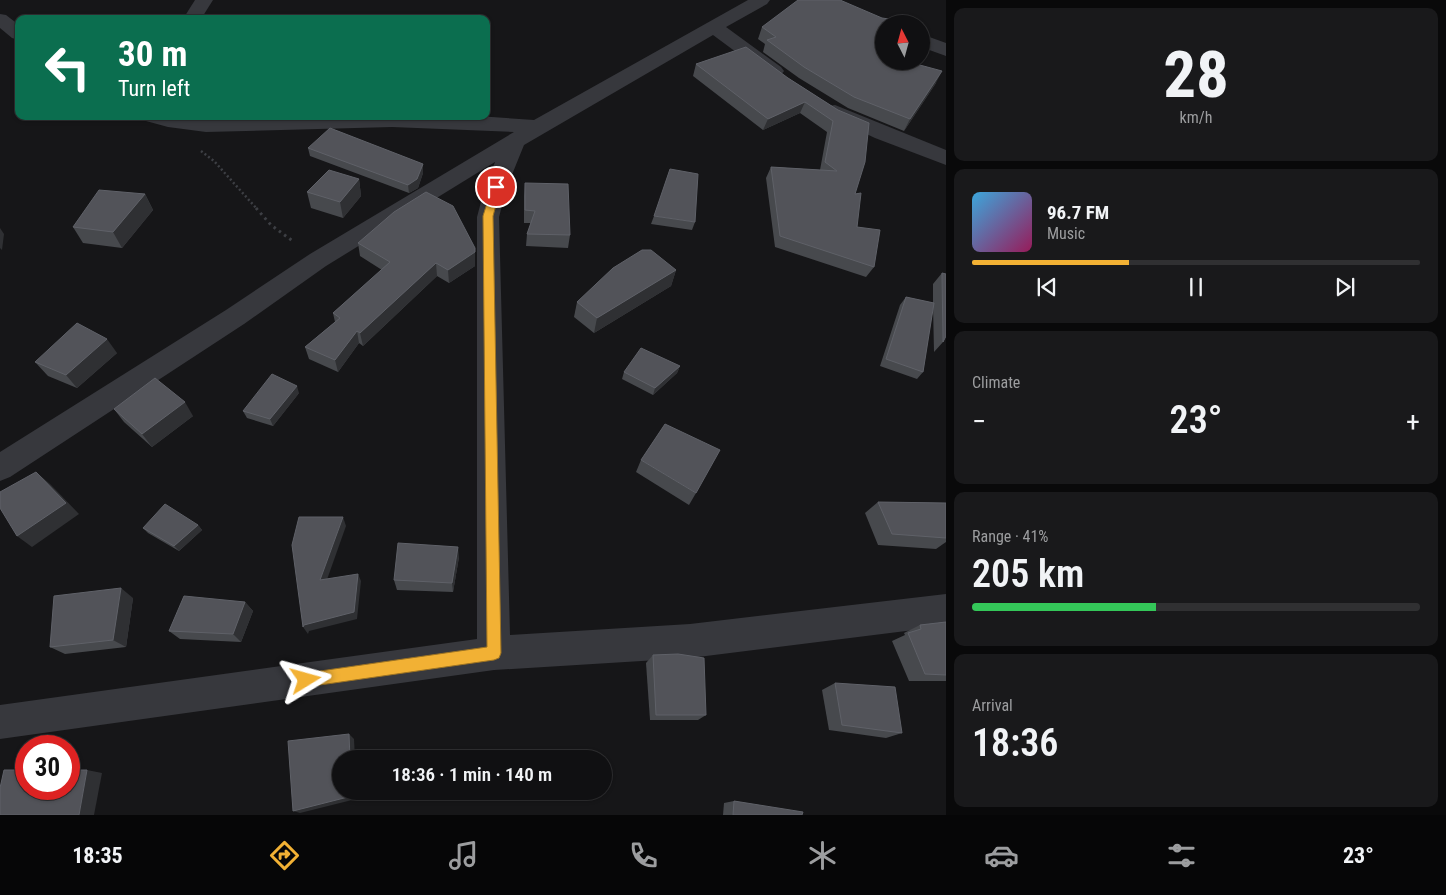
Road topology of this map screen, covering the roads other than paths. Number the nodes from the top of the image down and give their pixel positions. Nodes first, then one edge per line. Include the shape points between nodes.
1 (204, 0) edge
2 (761, 0) edge
3 (195, 15) edge
4 (0, 19) edge
5 (714, 27) junction
6 (15, 31) edge
7 (930, 44) edge
8 (946, 50) edge
9 (791, 84) edge
10 (816, 99) edge
11 (168, 120) edge
12 (538, 128) junction
13 (514, 142) junction
14 (946, 158) edge
15 (0, 468) edge
16 (946, 610) edge
17 (494, 653) junction
18 (0, 722) edge

1 - 3 street
2 - 5 street
4 - 6 street
5 - 9 street
5 - 12 street
7 - 8 street
10 - 14 street via 840,115
11 - 12 street via 198,124 484,122
12 - 13 street
13 - 15 street via 318,260
13 - 17 street via 488,216
16 - 17 street via 690,641
17 - 18 street

